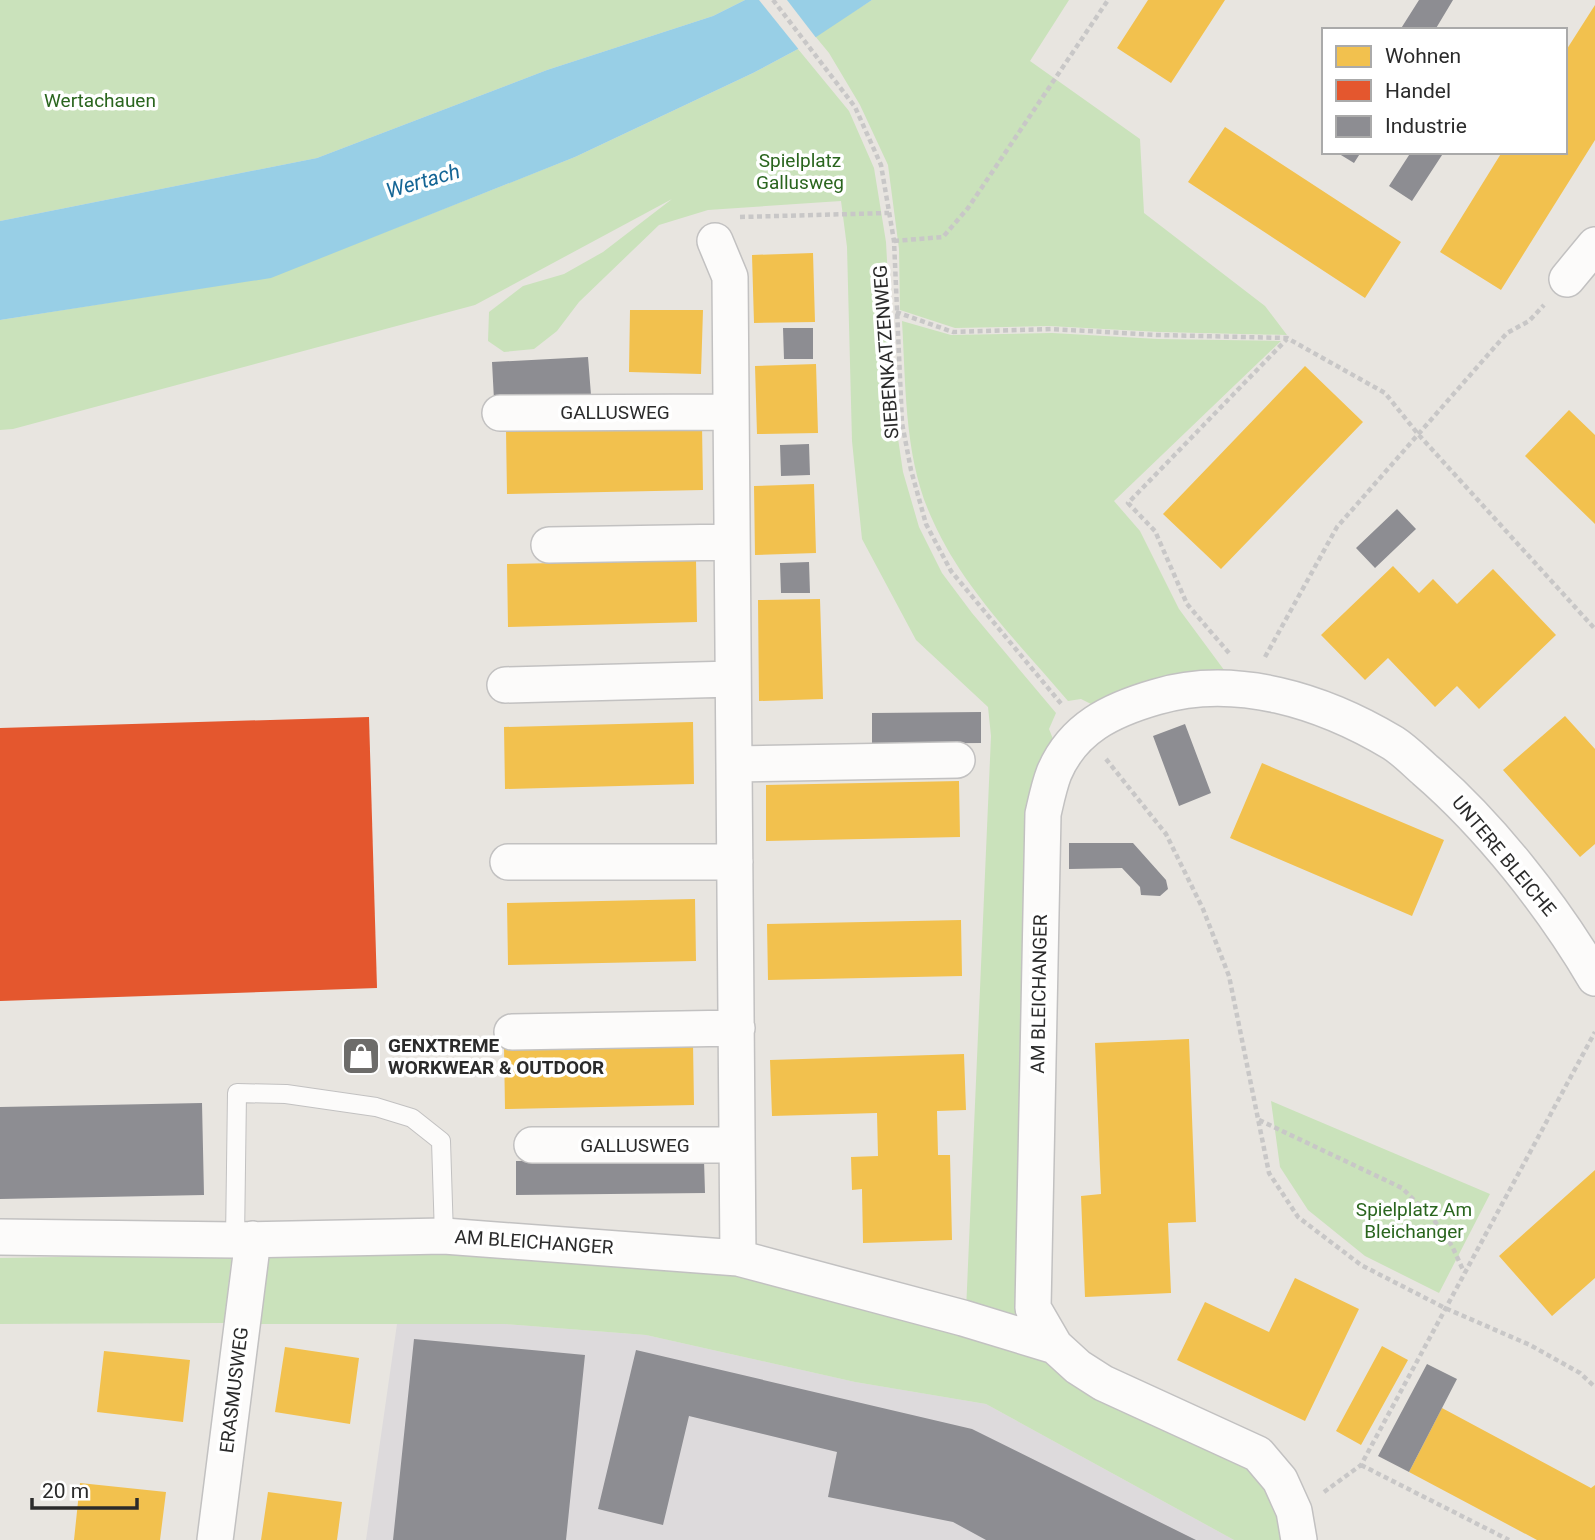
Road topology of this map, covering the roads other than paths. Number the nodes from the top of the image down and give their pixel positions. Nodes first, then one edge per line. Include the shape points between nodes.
1 (715, 241) road end
2 (1595, 245) edge
3 (1567, 279) road end
4 (731, 412) junction
5 (500, 413) dead end
6 (732, 542) junction
7 (549, 545) dead end
8 (733, 679) junction
9 (505, 685) dead end
10 (1083, 730) joint
11 (957, 760) dead end
12 (734, 764) junction
13 (508, 862) dead end
14 (735, 862) junction
15 (1595, 978) edge
16 (737, 1028) junction
17 (512, 1032) dead end
18 (532, 1145) dead end
19 (737, 1145) junction
20 (444, 1236) junction
21 (0, 1237) edge
22 (244, 1240) junction
23 (738, 1258) junction
24 (1055, 1346) junction
25 (1297, 1526) edge
26 (215, 1540) edge

1 - 4 street via 730,277
2 - 3 street
4 - 5 street, GALLUSWEG
4 - 6 street
6 - 7 street
6 - 8 street
8 - 9 street
8 - 12 street
10 - 15 street, UNTERE BLEICHE via 1131,704 1184,688 1248,688 1318,705 1394,743 1457,797 1577,947
10 - 24 street, AM BLEICHANGER via 1054,774 1043,814 1033,1308
11 - 12 street
12 - 14 street
13 - 14 street
14 - 16 street
16 - 17 street
16 - 19 street
18 - 19 street, GALLUSWEG
19 - 23 street
20 - 22 street, AM BLEICHANGER
20 - 22 lane via 441,1141 412,1118 376,1107 286,1094 237,1093
20 - 23 street, AM BLEICHANGER
21 - 22 street, AM BLEICHANGER
22 - 26 street, ERASMUSWEG
23 - 24 street, AM BLEICHANGER
24 - 25 street, AM BLEICHANGER via 1103,1383 1258,1454 1280,1480

